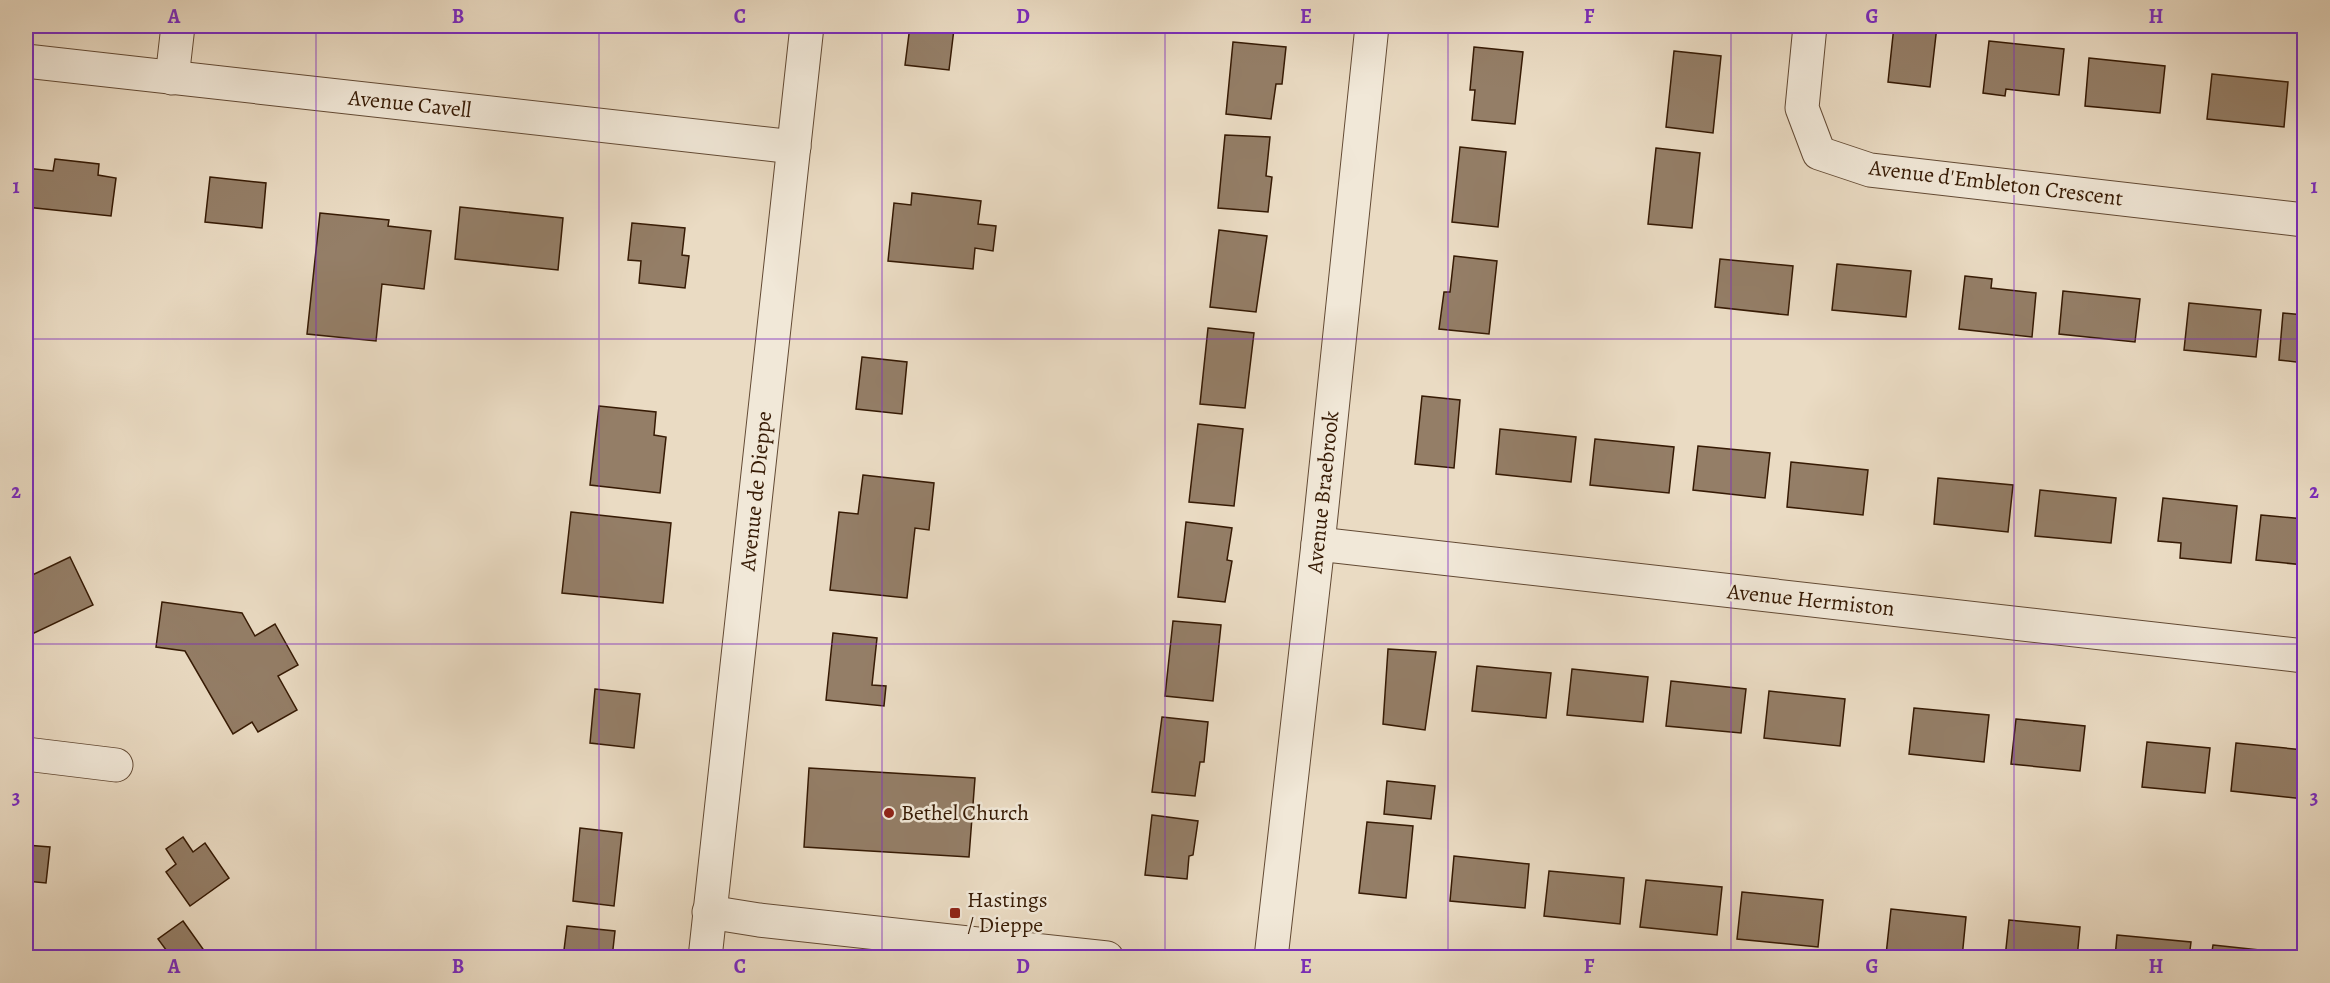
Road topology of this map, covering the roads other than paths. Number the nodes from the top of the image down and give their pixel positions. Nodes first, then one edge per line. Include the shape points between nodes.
1 (178, 26) edge
2 (807, 26) edge
3 (1372, 26) edge
4 (1810, 26) edge
5 (26, 61) edge
6 (172, 78) junction
7 (794, 147) junction
8 (2304, 220) edge
9 (1318, 544) junction
10 (2304, 656) edge
11 (26, 754) edge
12 (116, 765) dead end
13 (709, 912) junction
14 (705, 957) edge
15 (1107, 957) edge
16 (1271, 957) edge

1 - 6 street
2 - 7 street, Avenue de Dieppe
3 - 9 street, Avenue Braebrook
4 - 8 street, Avenue d'Embleton Crescent via 1802,108 1819,153 1870,170
5 - 6 street, Avenue Cavell
6 - 7 street, Avenue Cavell
7 - 13 street, Avenue de Dieppe
9 - 10 street, Avenue Hermiston
9 - 16 street, Avenue Braebrook
11 - 12 street
13 - 14 street, Avenue de Dieppe
13 - 15 street

